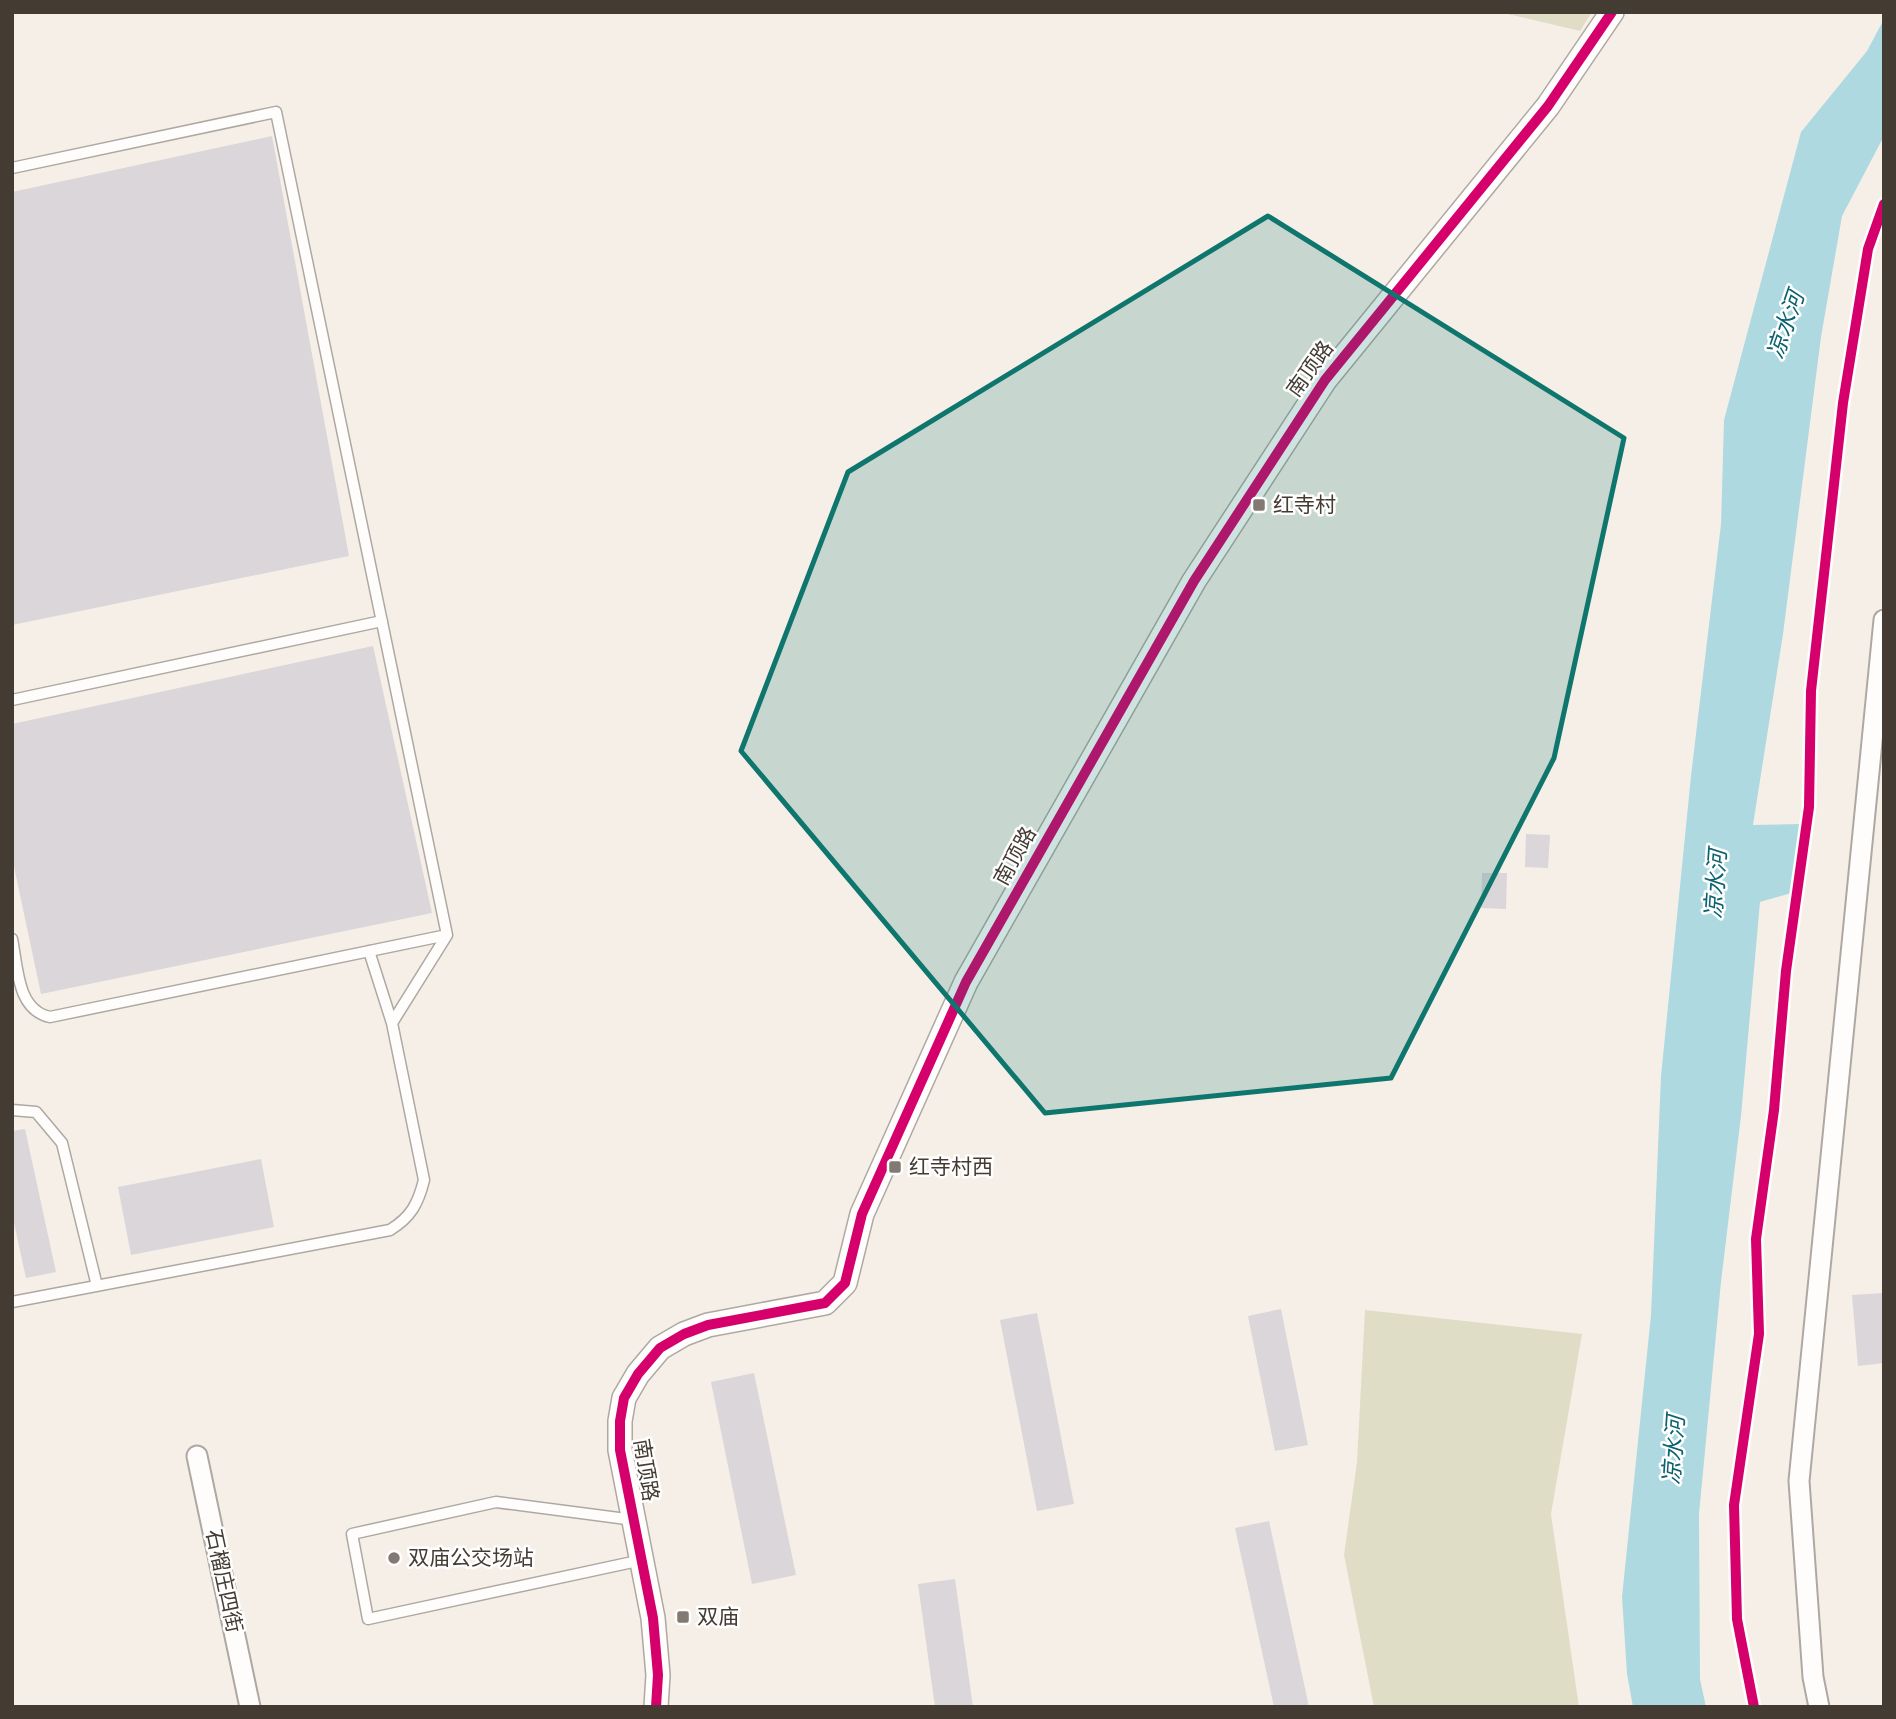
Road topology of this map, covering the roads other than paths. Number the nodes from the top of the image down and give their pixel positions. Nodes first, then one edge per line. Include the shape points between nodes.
1 (1612, 12) edge
2 (12, 168) edge
3 (1884, 620) edge
4 (382, 621) junction
5 (12, 700) edge
6 (447, 934) junction
7 (12, 939) edge
8 (369, 951) junction
9 (392, 1023) junction
10 (12, 1110) edge
11 (97, 1286) junction
12 (12, 1301) edge
13 (197, 1456) dead end
14 (634, 1520) junction
15 (642, 1560) junction
16 (250, 1707) edge
17 (656, 1707) edge
18 (1819, 1707) edge

1 - 14 street, 南顶路 via 1548,106 1325,380 1194,581 966,982 862,1214 845,1283 825,1303 708,1325 684,1334 660,1348 638,1374 624,1398 620,1421
2 - 4 lane via 276,112
3 - 18 street via 1798,1481 1812,1677
4 - 5 lane
4 - 6 lane
6 - 8 lane
6 - 9 lane
7 - 8 lane via 29,1006 50,1017
8 - 9 lane
9 - 11 lane via 424,1180 419,1201 407,1219 390,1230
10 - 11 lane via 36,1112 62,1143
11 - 12 lane
13 - 16 street, 石榴庄四街
14 - 15 street, 南顶路
14 - 15 lane via 496,1502 352,1534 368,1619
15 - 17 street, 南顶路 via 655,1638

